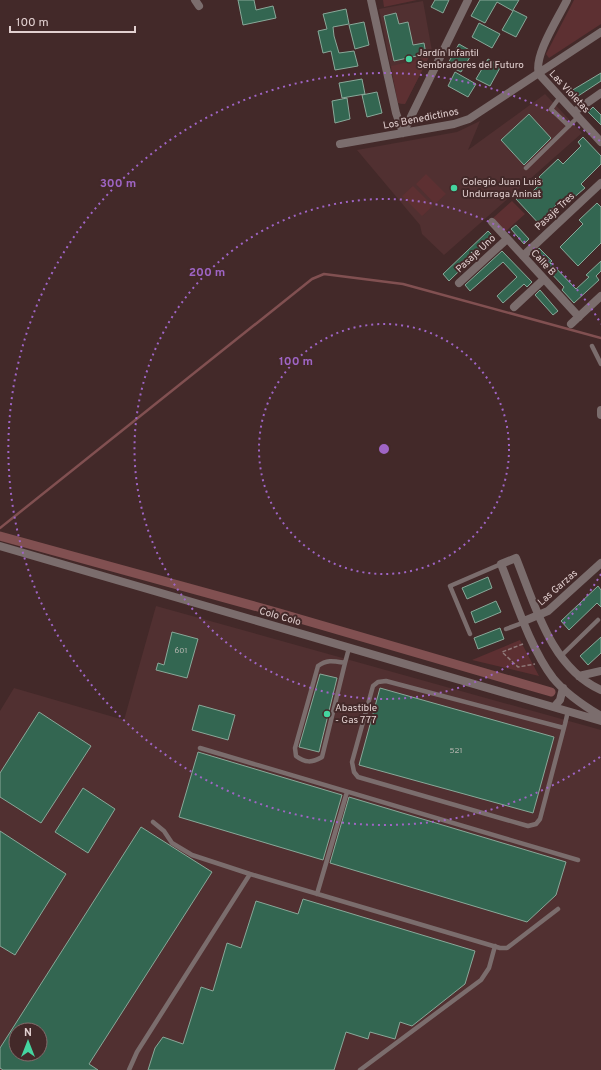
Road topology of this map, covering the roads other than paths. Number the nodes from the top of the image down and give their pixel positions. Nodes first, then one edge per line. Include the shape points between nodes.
1 (371, 0) edge
2 (468, 0) edge
3 (567, 0) edge
4 (601, 32) edge
5 (538, 74) junction
6 (601, 93) edge
7 (560, 97) junction
8 (576, 115) junction
9 (569, 126) junction
10 (403, 133) junction
11 (601, 142) edge
12 (340, 144) dead end
13 (526, 168) dead end
14 (601, 183) edge
15 (492, 222) dead end
16 (507, 239) junction
17 (523, 256) junction
18 (544, 279) junction
19 (459, 283) dead end
20 (601, 296) edge
21 (514, 307) dead end
22 (578, 317) junction
23 (571, 324) dead end
24 (592, 346) dead end
25 (601, 364) edge
26 (0, 546) edge
27 (601, 563) edge
28 (501, 564) junction
29 (540, 616) junction
30 (598, 620) dead end
31 (524, 621) junction
32 (506, 628) dead end
33 (470, 634) dead end
34 (349, 648) junction
35 (561, 656) junction
36 (345, 663) junction
37 (601, 671) edge
38 (579, 676) junction
39 (563, 688) junction
40 (601, 690) edge
41 (554, 707) junction
42 (568, 711) junction
43 (601, 716) edge
44 (601, 721) edge
45 (564, 728) junction
46 (200, 748) dead end
47 (347, 792) junction
48 (154, 822) dead end
49 (578, 860) dead end
50 (250, 874) junction
51 (318, 894) junction
52 (558, 909) dead end
53 (495, 946) junction
54 (129, 1070) edge
55 (360, 1070) edge

1 - 10 street
2 - 10 street
3 - 5 street via 538,60
4 - 5 street, Los Benedictinos
5 - 7 street, Las Violetas
5 - 10 street, Los Benedictinos via 469,119
6 - 8 street
7 - 8 street, Las Violetas
7 - 9 lane via 551,109
8 - 9 lane
8 - 11 street, Las Violetas
9 - 13 lane
10 - 12 street, Los Benedictinos
14 - 17 street, Pasaje Tres
15 - 16 street, Calle B
16 - 17 street, Calle B
16 - 19 street, Pasaje Uno
17 - 18 street, Calle B
18 - 21 street
18 - 22 street, Calle B
20 - 22 street
22 - 23 street
24 - 25 lane
26 - 34 street, Colo Colo
27 - 29 street, Las Garzas
28 - 29 street via 516,558
28 - 31 street
28 - 33 lane via 450,586
29 - 31 street, Las Garzas
29 - 35 street
30 - 35 lane
31 - 32 lane
31 - 39 street via 542,661
34 - 36 lane
34 - 41 street, Colo Colo
35 - 38 street
36 - 36 lane via 330,660 318,666 295,748 296,756 303,761 314,762 322,757
37 - 38 street
38 - 40 street
39 - 41 street via 560,700
39 - 43 street via 586,708
41 - 42 street, Colo Colo
42 - 44 street, Colo Colo
42 - 45 lane
45 - 45 lane via 540,819 536,824 528,826 358,777 352,762 373,686 378,682 386,681
46 - 47 lane
47 - 49 lane
47 - 51 lane
48 - 50 lane via 172,843 192,855
50 - 51 lane
50 - 54 lane via 137,1052
51 - 53 lane
52 - 53 lane via 507,948
53 - 55 lane via 489,968 481,980

